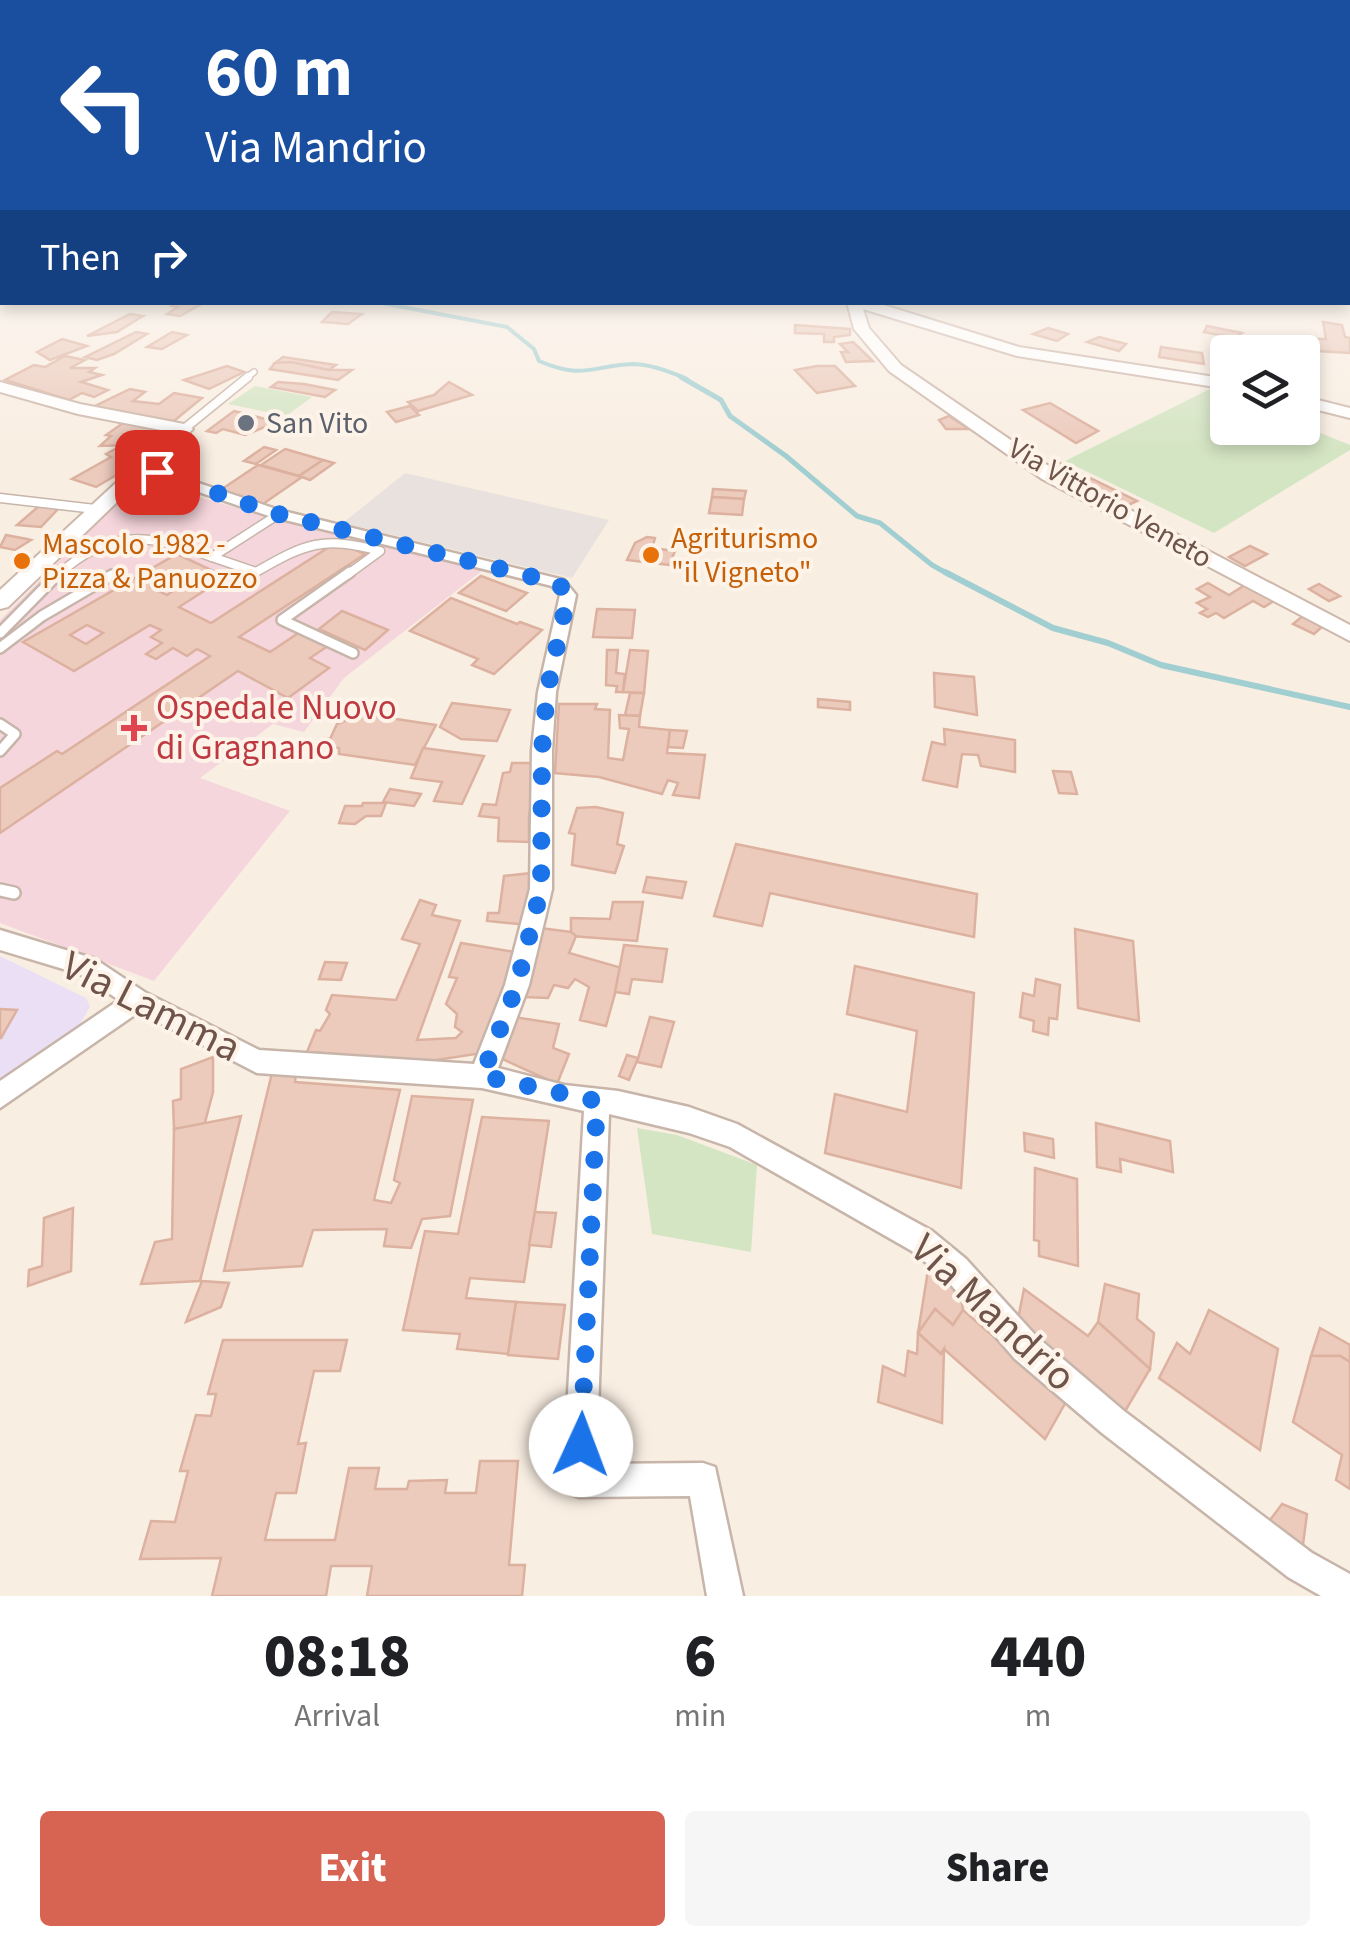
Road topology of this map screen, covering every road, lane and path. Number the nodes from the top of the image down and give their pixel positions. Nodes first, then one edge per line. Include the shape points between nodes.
1 (857, 305) edge
2 (866, 305) edge
3 (887, 305) edge
4 (1046, 356) junction
5 (254, 372) dead end
6 (1210, 381) edge
7 (0, 387) edge
8 (1320, 406) edge
9 (1350, 413) edge
10 (184, 428) junction
11 (142, 468) junction
12 (0, 498) edge
13 (95, 509) junction
14 (278, 514) junction
15 (212, 558) junction
16 (112, 576) dead end
17 (0, 602) edge
18 (0, 633) edge
19 (1350, 634) edge
20 (0, 648) edge
21 (353, 653) dead end
22 (0, 724) edge
23 (0, 750) edge
24 (0, 890) edge
25 (14, 892) dead end
26 (0, 940) edge
27 (138, 1000) junction
28 (482, 1076) junction
29 (0, 1096) edge
30 (597, 1101) junction
31 (1350, 1593) edge
32 (725, 1596) edge

1 - 19 street, Via Vittorio Veneto via 862,329 896,368 1049,475
2 - 4 street
3 - 4 street
4 - 6 street
5 - 10 lane
7 - 10 street
8 - 9 street
10 - 11 street
11 - 13 street
11 - 14 street
12 - 13 lane
13 - 17 street
14 - 15 lane
14 - 28 street via 544,578 568,595 547,692 541,889 517,985
15 - 18 lane via 156,538 94,544
15 - 21 lane via 256,572 302,542 335,540 380,551 282,620
16 - 20 lane
22 - 23 lane via 15,734
24 - 25 lane
26 - 27 street, Via Lamma via 87,966
27 - 28 street, Via Lamma via 257,1061
27 - 29 street
28 - 30 street, Via Mandrio
30 - 31 street, Via Mandrio via 738,1137 922,1241 1026,1348 1112,1422 1300,1565
30 - 32 street via 580,1481 702,1478

